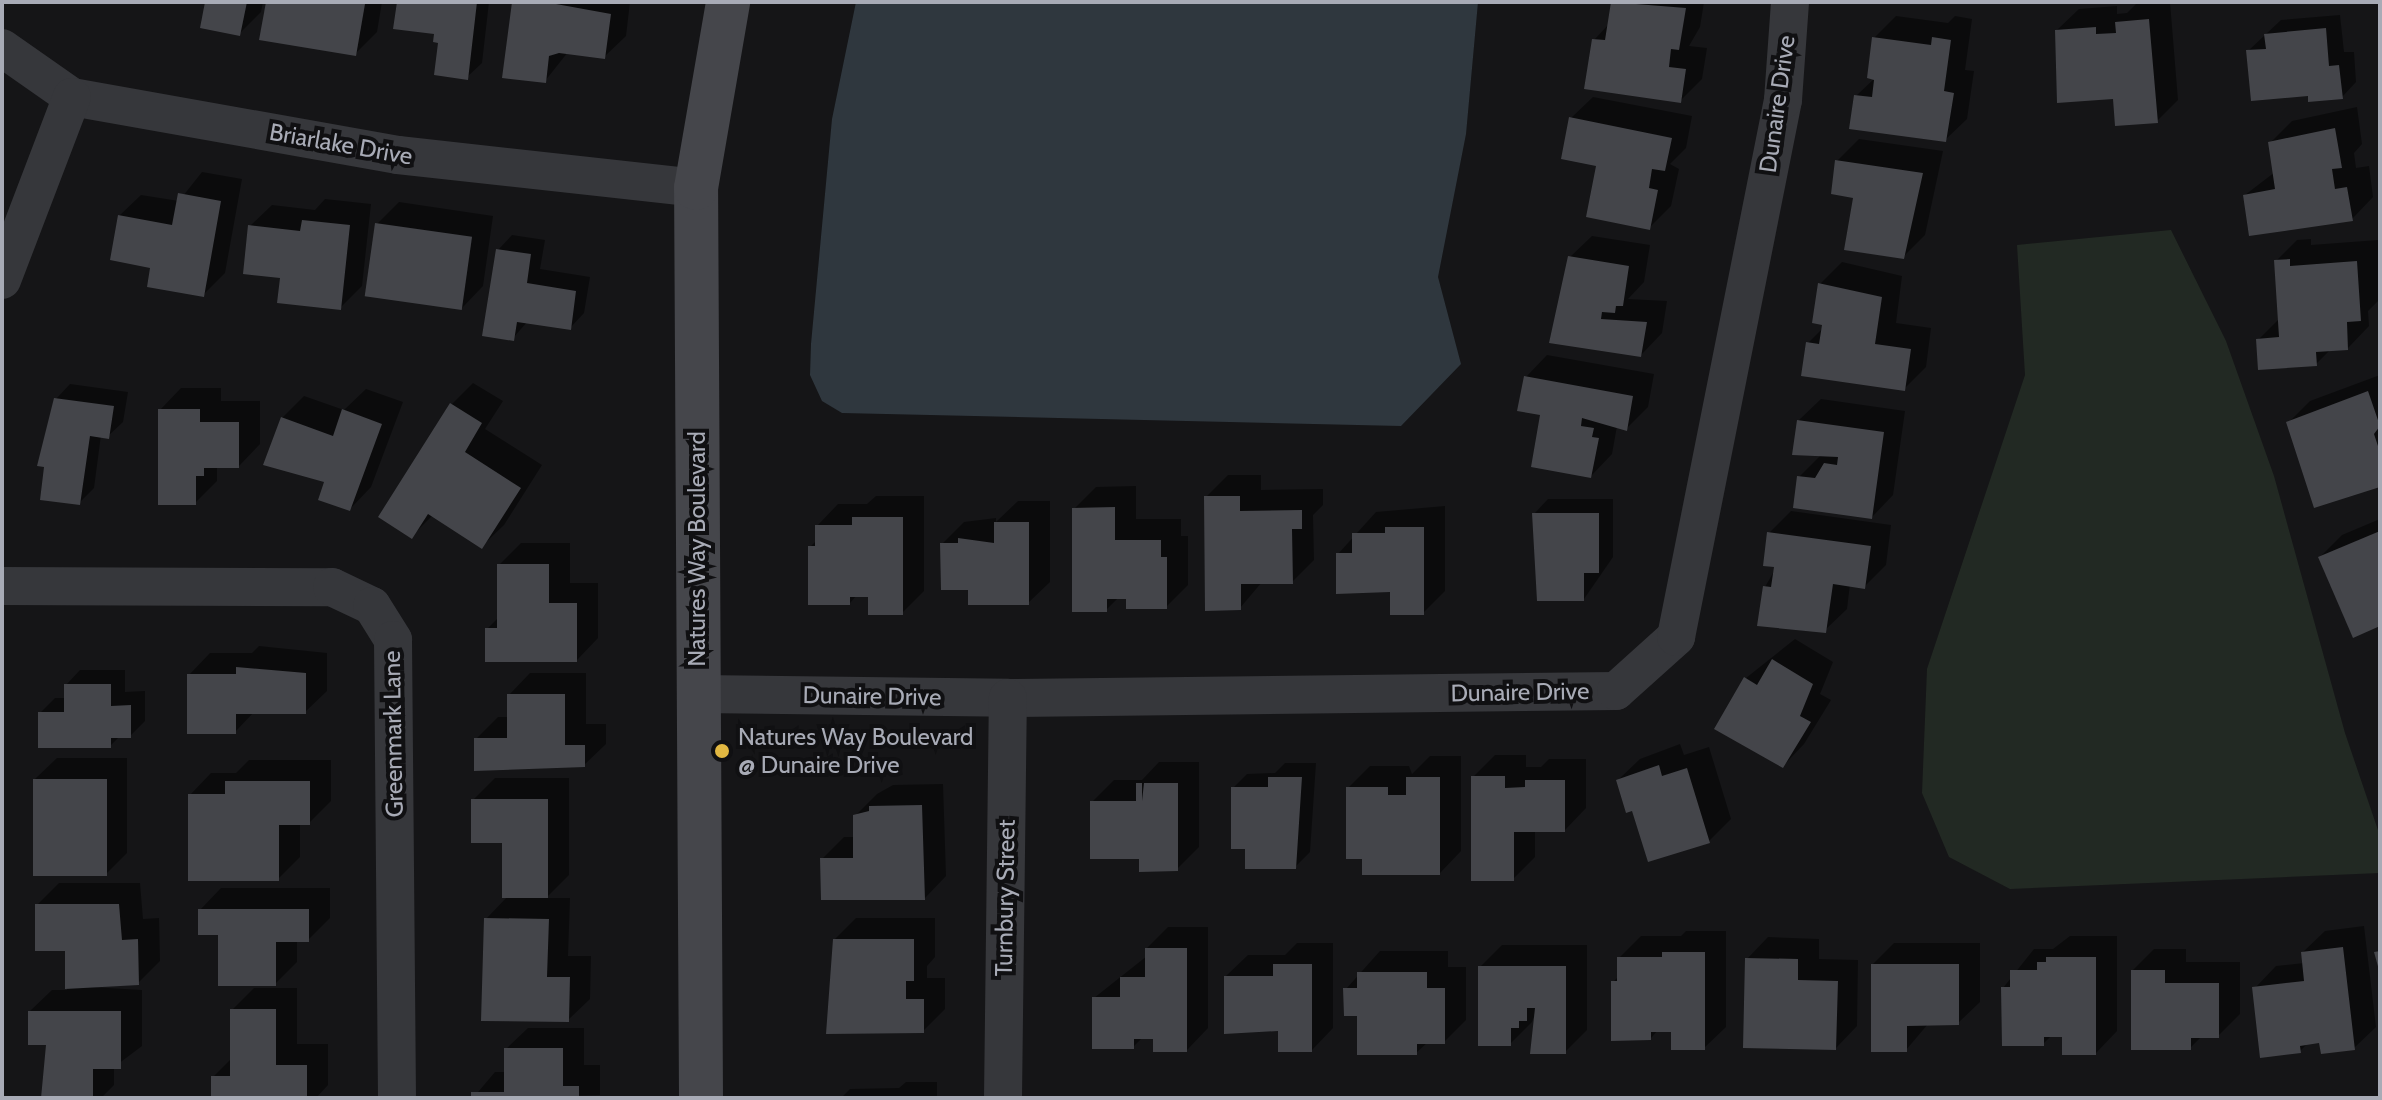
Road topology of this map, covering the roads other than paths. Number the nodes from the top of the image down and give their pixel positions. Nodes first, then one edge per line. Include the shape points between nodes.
1 (728, 2) edge
2 (1790, 2) edge
3 (2, 48) edge
4 (72, 97) junction
5 (696, 188) junction
6 (2, 280) edge
7 (2, 586) edge
8 (698, 694) junction
9 (1008, 698) junction
10 (397, 1098) edge
11 (701, 1098) edge
12 (1003, 1098) edge

1 - 5 street, Natures Way Boulevard
2 - 9 street, Dunaire Drive via 1783,100 1676,637 1616,691
3 - 4 street, Briarlake Drive
4 - 5 street, Briarlake Drive via 398,155
4 - 6 street
5 - 8 street, Natures Way Boulevard
7 - 10 street, Greenmark Lane via 332,587 372,606 393,640
8 - 9 street, Dunaire Drive
8 - 11 street, Natures Way Boulevard
9 - 12 street, Turnbury Street

